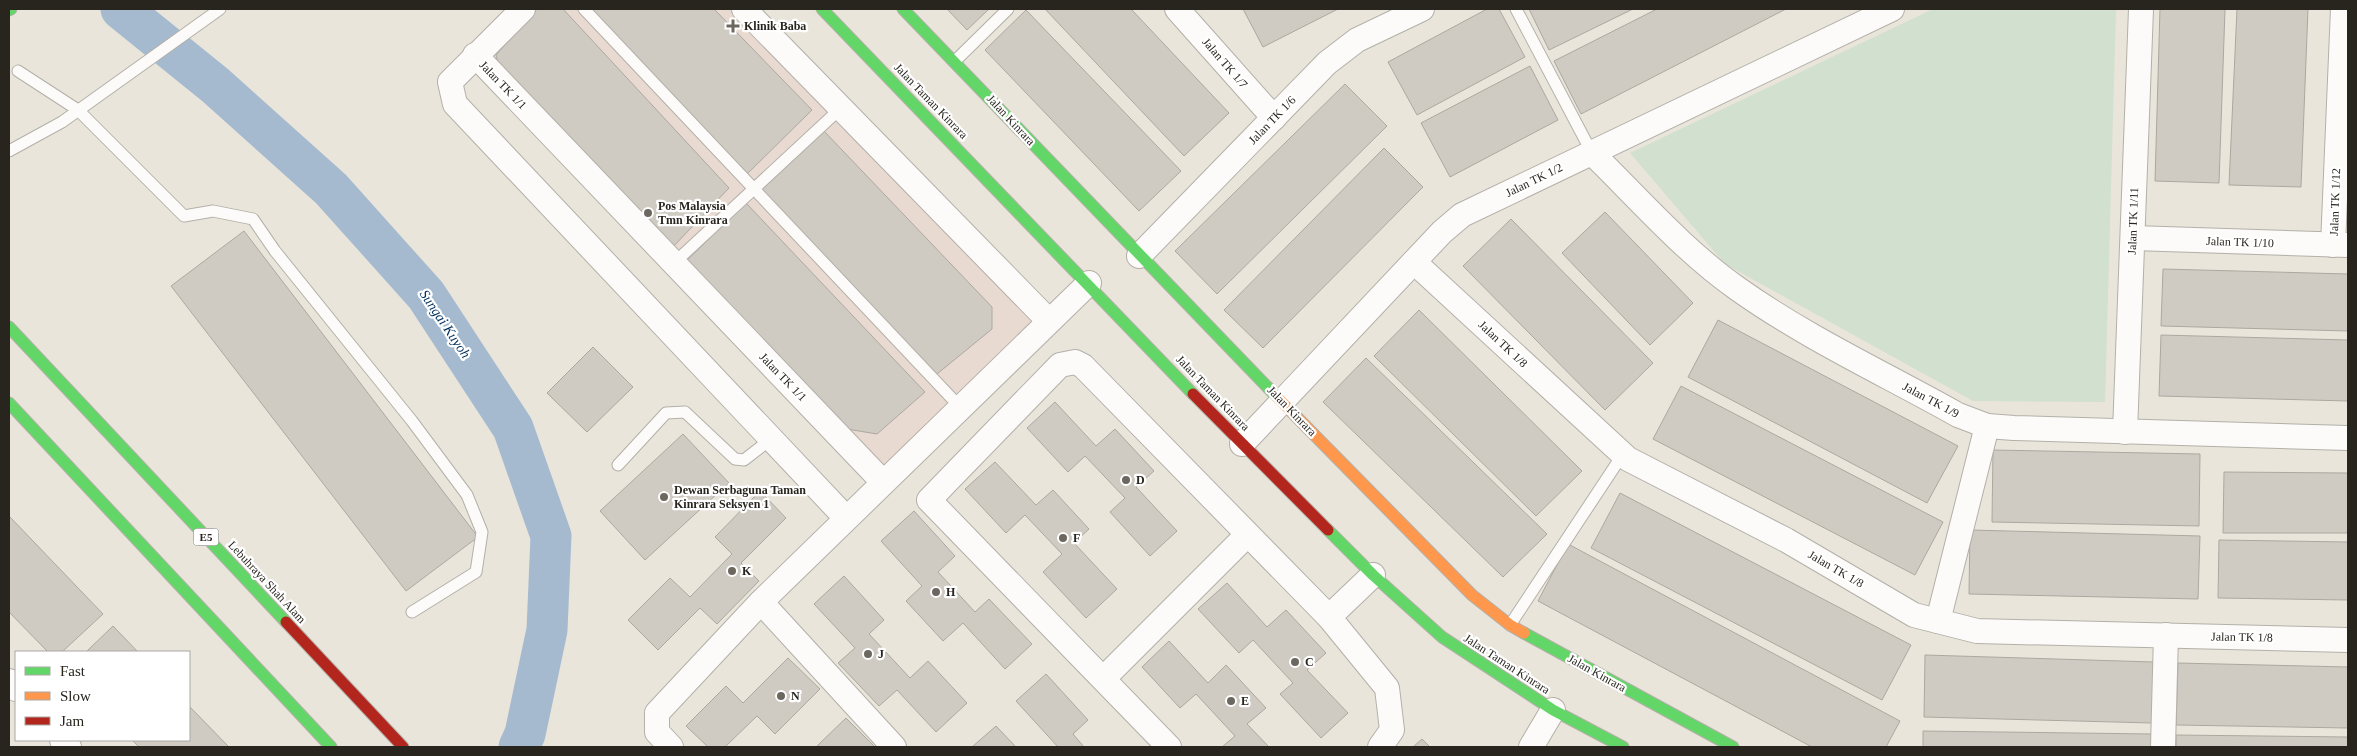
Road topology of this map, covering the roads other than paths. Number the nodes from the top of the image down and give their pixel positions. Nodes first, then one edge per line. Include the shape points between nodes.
1 (220, 9) edge
2 (523, 9) edge
3 (584, 9) edge
4 (744, 9) edge
5 (822, 9) edge
6 (903, 9) edge
7 (1008, 9) edge
8 (1177, 9) edge
9 (1422, 9) edge
10 (1516, 9) edge
11 (1892, 9) edge
12 (2141, 9) edge
13 (2343, 9) edge
14 (1861, 15) edge
15 (474, 55) junction
16 (955, 61) junction
17 (18, 71) dead end
18 (841, 108) junction
19 (78, 110) junction
20 (1274, 118) junction
21 (9, 151) edge
22 (1592, 153) junction
23 (754, 189) junction
24 (2132, 238) junction
25 (2341, 245) edge
26 (1139, 256) junction
27 (1414, 262) junction
28 (674, 263) junction
29 (1089, 283) junction
30 (1049, 321) junction
31 (9, 327) edge
32 (1283, 401) junction
33 (9, 403) edge
34 (960, 408) junction
35 (1987, 426) junction
36 (2125, 432) junction
37 (2348, 438) edge
38 (772, 439) junction
39 (1242, 444) junction
40 (1623, 454) junction
41 (618, 465) dead end
42 (883, 482) junction
43 (846, 518) junction
44 (1247, 535) junction
45 (1373, 575) junction
46 (761, 602) junction
47 (412, 612) dead end
48 (1329, 617) junction
49 (1938, 621) junction
50 (1510, 625) junction
51 (2166, 635) junction
52 (2348, 640) edge
53 (1104, 678) junction
54 (1553, 710) junction
55 (332, 747) edge
56 (402, 747) edge
57 (671, 747) edge
58 (894, 747) edge
59 (1169, 747) edge
60 (1380, 747) edge
61 (1531, 747) edge
62 (1623, 747) edge
63 (1733, 747) edge
64 (2163, 747) edge

1 - 19 lane
2 - 15 street
3 - 23 lane
4 - 18 street
5 - 29 main road, Jalan Taman Kinrara
6 - 16 main road, Jalan Kinrara
7 - 16 lane
8 - 20 street, Jalan TK 1/7
9 - 20 street, Jalan TK 1/6 via 1357,40 1327,63
10 - 22 lane
11 - 14 street, Jalan TK 1/2
12 - 24 street, Jalan TK 1/11
13 - 25 street, Jalan TK 1/12
14 - 22 street, Jalan TK 1/2
15 - 28 street, Jalan TK 1/1
15 - 38 street, Jalan TK 1/1 via 450,82 455,104
16 - 26 main road, Jalan Kinrara
17 - 19 lane
18 - 23 lane
18 - 30 street
19 - 21 lane
19 - 47 lane via 184,216 213,211 253,219 467,495 482,532 476,572
20 - 26 street, Jalan TK 1/6
22 - 27 street, Jalan TK 1/2 via 1462,215
22 - 35 street, Jalan TK 1/9 via 1694,253 1738,288 1784,319 1958,415
23 - 28 lane
23 - 34 lane
24 - 25 street, Jalan TK 1/10
24 - 36 street, Jalan TK 1/11
26 - 32 main road, Jalan Kinrara
27 - 32 street, Jalan TK 1/2
27 - 40 street, Jalan TK 1/8
28 - 42 street, Jalan TK 1/1
29 - 30 street
29 - 39 main road, Jalan Taman Kinrara
30 - 34 street
31 - 56 main road, Lebuhraya Shah Alam / E5
32 - 39 street, Jalan TK 1/2
32 - 50 main road, Jalan Kinrara via 1472,595
33 - 55 main road
34 - 42 street
35 - 36 street, Jalan TK 1/9
35 - 49 street
36 - 37 street, Jalan TK 1/9
38 - 41 lane via 744,460 735,459 684,412 666,413
38 - 43 street, Jalan TK 1/1
39 - 45 main road, Jalan Taman Kinrara
40 - 49 street, Jalan TK 1/8 via 1786,540 1914,615
40 - 50 lane
42 - 43 street
43 - 46 street
44 - 48 street
44 - 53 street
44 - 53 street via 1083,366 1074,362 1060,365 929,500
45 - 48 street
45 - 54 main road, Jalan Taman Kinrara via 1442,637
46 - 57 street via 656,713 657,732
46 - 58 street
48 - 60 street via 1387,688 1392,730
49 - 51 street, Jalan TK 1/8 via 1977,631
50 - 63 main road, Jalan Kinrara
51 - 52 street, Jalan TK 1/8
51 - 64 street
53 - 59 street
54 - 61 street
54 - 62 main road, Jalan Taman Kinrara

